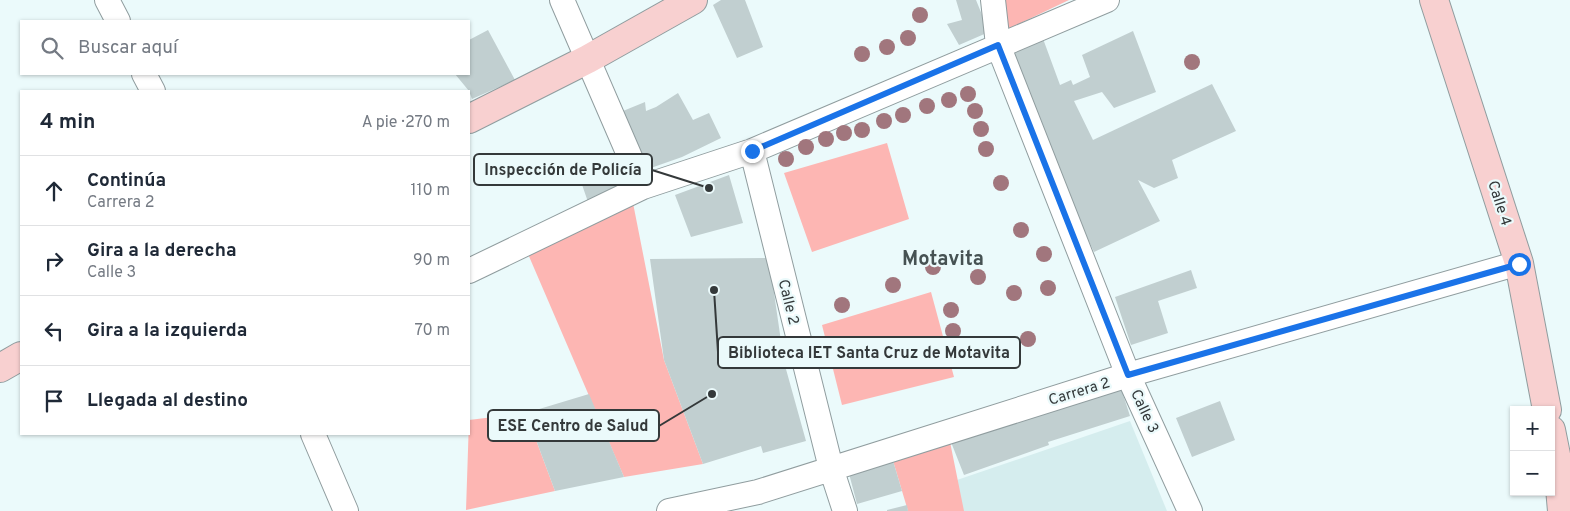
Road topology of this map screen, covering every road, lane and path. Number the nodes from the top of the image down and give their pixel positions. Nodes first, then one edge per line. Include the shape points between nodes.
1 (107, 0) edge
2 (562, 0) edge
3 (693, 0) edge
4 (993, 0) edge
5 (1106, 0) edge
6 (1434, 0) edge
7 (117, 20) edge
8 (998, 45) junction
9 (588, 59) junction
10 (145, 75) edge
11 (152, 90) edge
12 (470, 119) edge
13 (752, 151) junction
14 (643, 187) junction
15 (1519, 264) junction
16 (470, 271) edge
17 (20, 357) edge
18 (0, 368) edge
19 (1128, 375) junction
20 (1546, 406) edge
21 (313, 435) edge
22 (1555, 450) edge
23 (831, 468) junction
24 (346, 511) edge
25 (669, 511) edge
26 (845, 511) edge
27 (1190, 511) edge
28 (1562, 511) edge

1 - 7 street
2 - 9 street
3 - 9 main road
4 - 8 street, Calle 3
5 - 8 street
6 - 15 main road, Calle 4
8 - 13 street
8 - 19 street, Calle 3
9 - 12 main road
9 - 14 street
10 - 11 street
13 - 14 street
13 - 23 street, Calle 2
14 - 16 street
15 - 19 street, Carrera 2
15 - 20 main road, Calle 4
17 - 18 main road
19 - 23 street, Carrera 2
19 - 27 street, Calle 3
21 - 24 street
22 - 28 main road
23 - 25 street, Carrera 2 via 758,492
23 - 26 street, Calle 2

